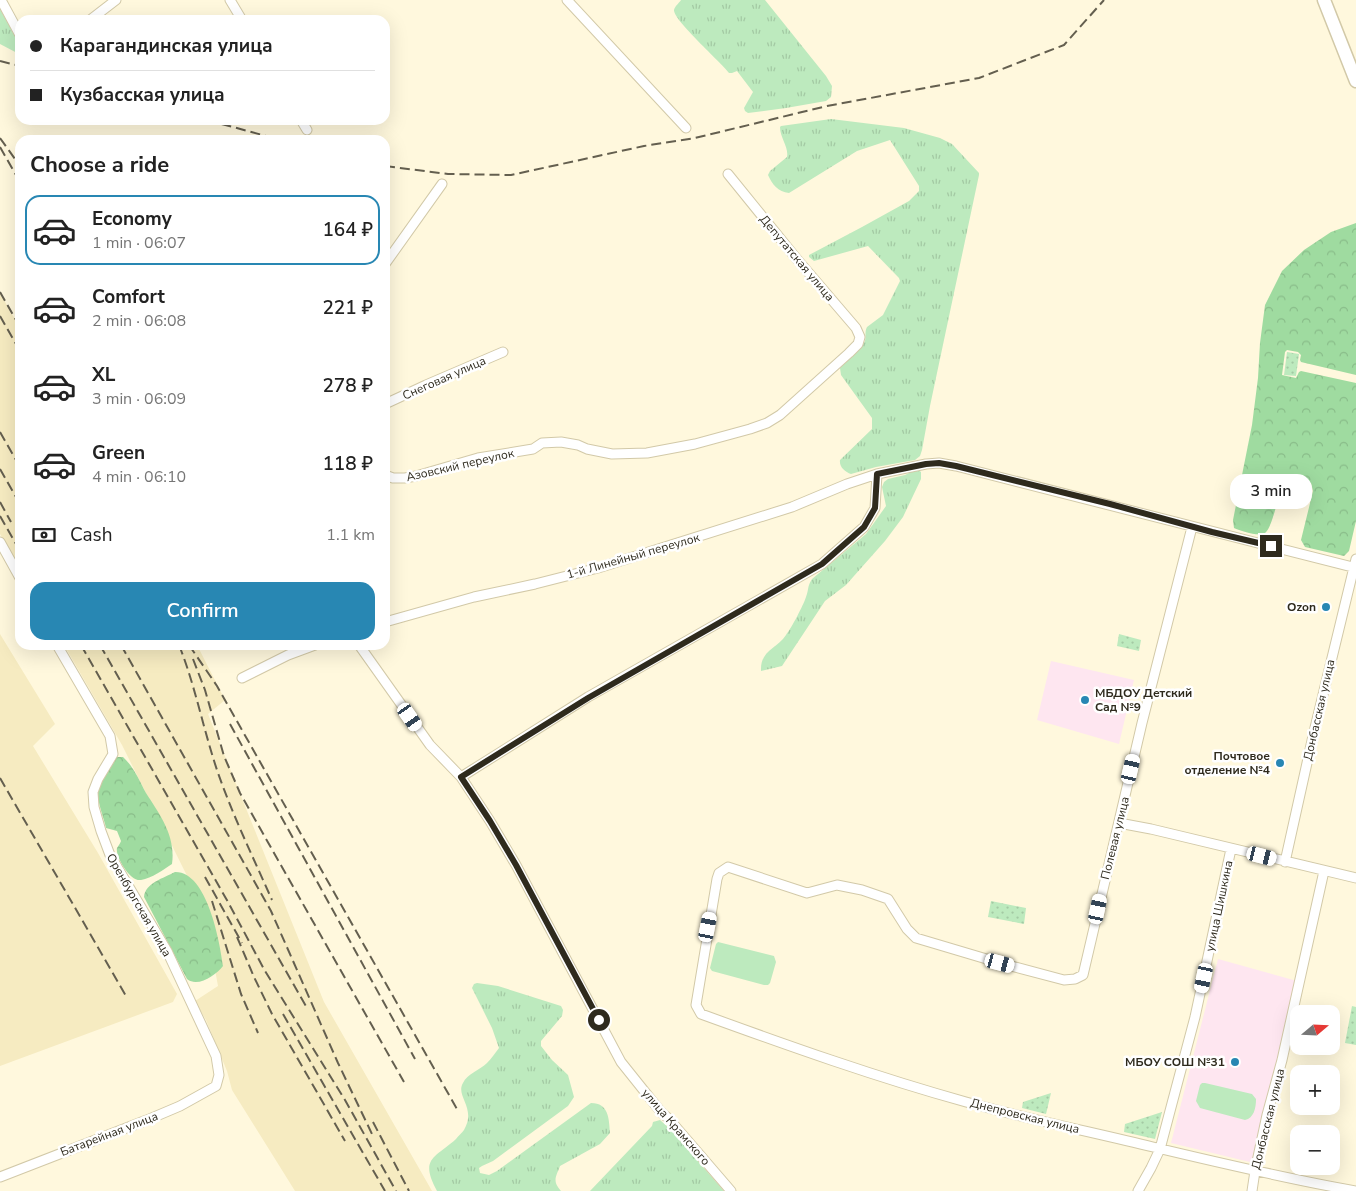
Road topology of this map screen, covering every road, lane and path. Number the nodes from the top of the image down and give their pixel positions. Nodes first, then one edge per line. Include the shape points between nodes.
1 (1, 0) edge
2 (116, 0) edge
3 (230, 0) edge
4 (567, 0) edge
5 (1324, 0) edge
6 (96, 15) edge
7 (239, 15) edge
8 (15, 26) edge
9 (1356, 81) edge
10 (304, 125) edge
11 (686, 128) dead end
12 (307, 130) dead end
13 (728, 174) dead end
14 (442, 184) dead end
15 (390, 257) edge
16 (858, 344) joint
17 (503, 352) dead end
18 (390, 402) edge
19 (877, 474) junction
20 (390, 477) edge
21 (1192, 527) junction
22 (0, 542) edge
23 (1355, 565) edge
24 (15, 569) edge
25 (390, 621) edge
26 (60, 650) edge
27 (302, 650) edge
28 (363, 650) edge
29 (242, 678) dead end
30 (461, 777) junction
31 (1119, 823) junction
32 (1232, 849) junction
33 (1285, 862) junction
34 (1324, 871) junction
35 (1356, 878) edge
36 (701, 1014) joint
37 (216, 1086) joint
38 (1160, 1148) junction
39 (1255, 1170) junction
40 (0, 1177) edge
41 (731, 1191) edge
42 (1138, 1191) edge
43 (1252, 1191) edge
44 (1356, 1191) edge

1 - 8 street
2 - 6 street
3 - 7 street
4 - 11 street
5 - 9 main road
10 - 12 street
13 - 16 street, Депутатская улица via 856,328 860,337
14 - 15 street
16 - 20 street, Азовский переулок via 780,416 705,442 647,453 612,454 561,442 542,443 533,449 478,458 416,476
17 - 18 street, Снеговая улица
19 - 21 street, 1-й Линейный переулок via 939,463
19 - 25 street, 1-й Линейный переулок via 792,507 598,568 474,596
19 - 30 street via 875,508 864,527 822,564 588,698
21 - 23 street, 1-й Линейный переулок
21 - 31 street, Полевая улица
22 - 24 street
23 - 33 street, Донбасская улица
26 - 37 street, Оренбургская улица via 110,736 113,754 93,792 94,807 110,855 167,951 216,1056 219,1075
27 - 29 street
28 - 30 street, улица Крамского via 430,745
30 - 41 street, улица Крамского via 516,865 621,1062 660,1112
31 - 32 street
31 - 36 street, Полевая улица via 1083,975 1075,980 1064,980 916,938 888,899 862,890 838,885 806,893 728,867 718,873 708,927 696,1005
32 - 33 street
32 - 38 street, улица Шишкина via 1195,1017
33 - 34 street
34 - 35 street
34 - 39 street, Донбасская улица
36 - 38 street, Днепровская улица via 859,1070 966,1102
37 - 40 street, Батарейная улица via 147,1120
38 - 39 street, Днепровская улица
38 - 42 street, улица Шишкина
39 - 43 street, Донбасская улица
39 - 44 street, Днепровская улица

